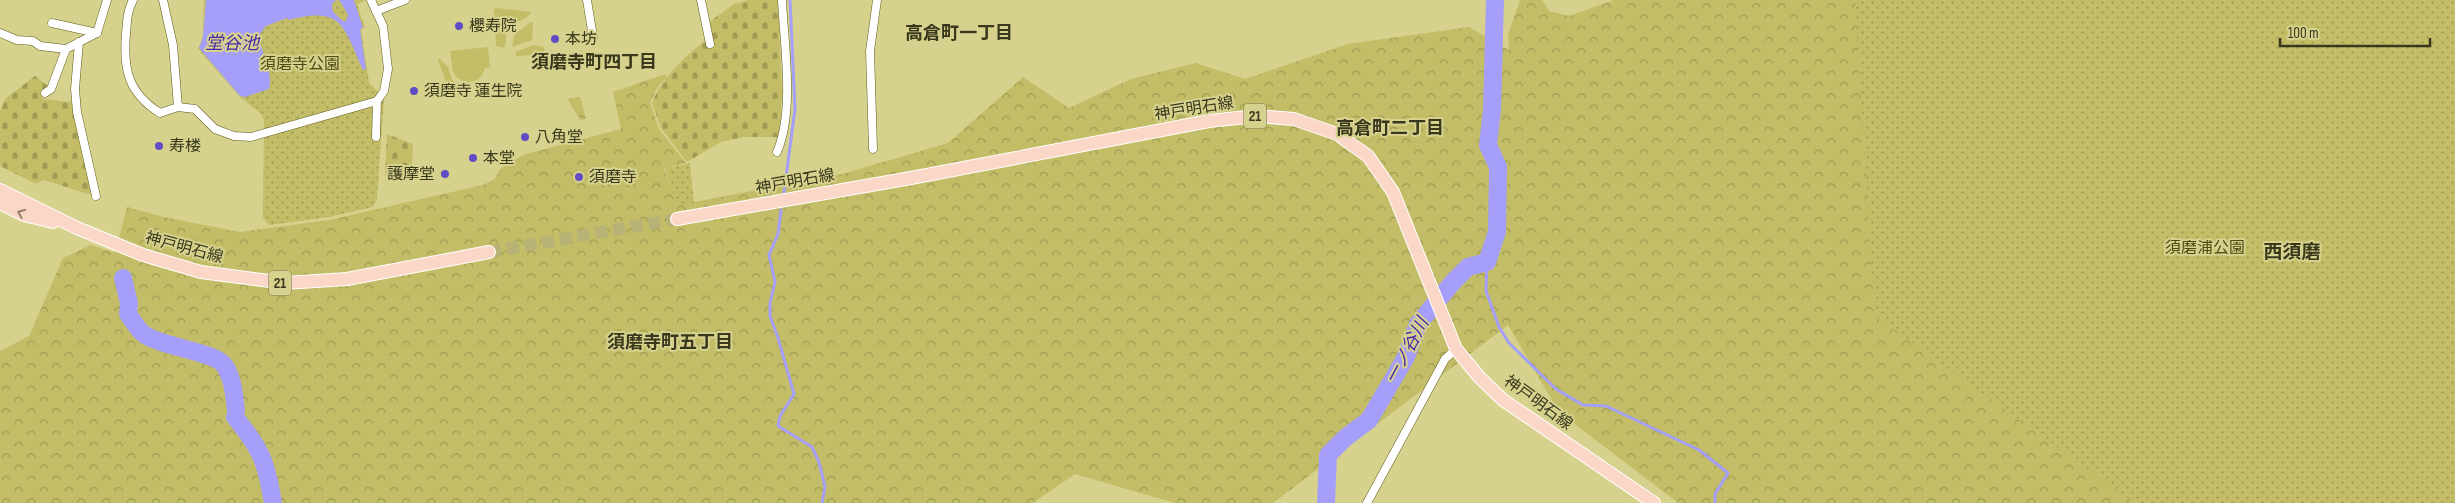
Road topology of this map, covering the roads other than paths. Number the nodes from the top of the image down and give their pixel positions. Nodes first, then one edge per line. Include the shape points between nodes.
1 (107, 0) edge
2 (133, 0) edge
3 (163, 0) edge
4 (371, 0) edge
5 (405, 0) edge
6 (587, 0) edge
7 (701, 0) edge
8 (782, 0) edge
9 (877, 0) edge
10 (376, 11) junction
11 (52, 23) dead end
12 (97, 33) junction
13 (0, 34) edge
14 (593, 37) dead end
15 (79, 42) junction
16 (710, 44) dead end
17 (66, 49) junction
18 (45, 93) dead end
19 (377, 101) junction
20 (178, 106) junction
21 (376, 137) dead end
22 (873, 150) dead end
23 (777, 152) dead end
24 (1, 193) edge
25 (96, 196) dead end
26 (677, 219) tunnel mouth
27 (489, 252) tunnel mouth
28 (1456, 349) junction
29 (1367, 503) edge
30 (1654, 503) edge

1 - 12 street
2 - 20 street via 129,8 124,59 131,84 149,106 160,113
3 - 20 street via 173,45
4 - 10 street
5 - 10 street
6 - 14 street
7 - 16 street
8 - 23 street via 787,78 784,137
9 - 22 street via 870,51
10 - 19 street via 383,26 388,69 384,91
11 - 12 street
12 - 15 street
13 - 17 street via 33,41 40,46
15 - 17 street
15 - 25 street via 75,89 77,112
17 - 18 street via 51,89
19 - 20 street via 251,137 215,130 195,109
19 - 21 street
24 - 27 main road, 神戸明石線 / 21 via 24,215 77,228 143,255 201,272 285,283 347,279
26 - 28 main road, 神戸明石線 / 21 via 1210,121 1256,116 1294,119 1337,134 1368,156 1393,192
28 - 29 street via 1445,358
28 - 30 main road, 神戸明石線 / 21 via 1503,400

